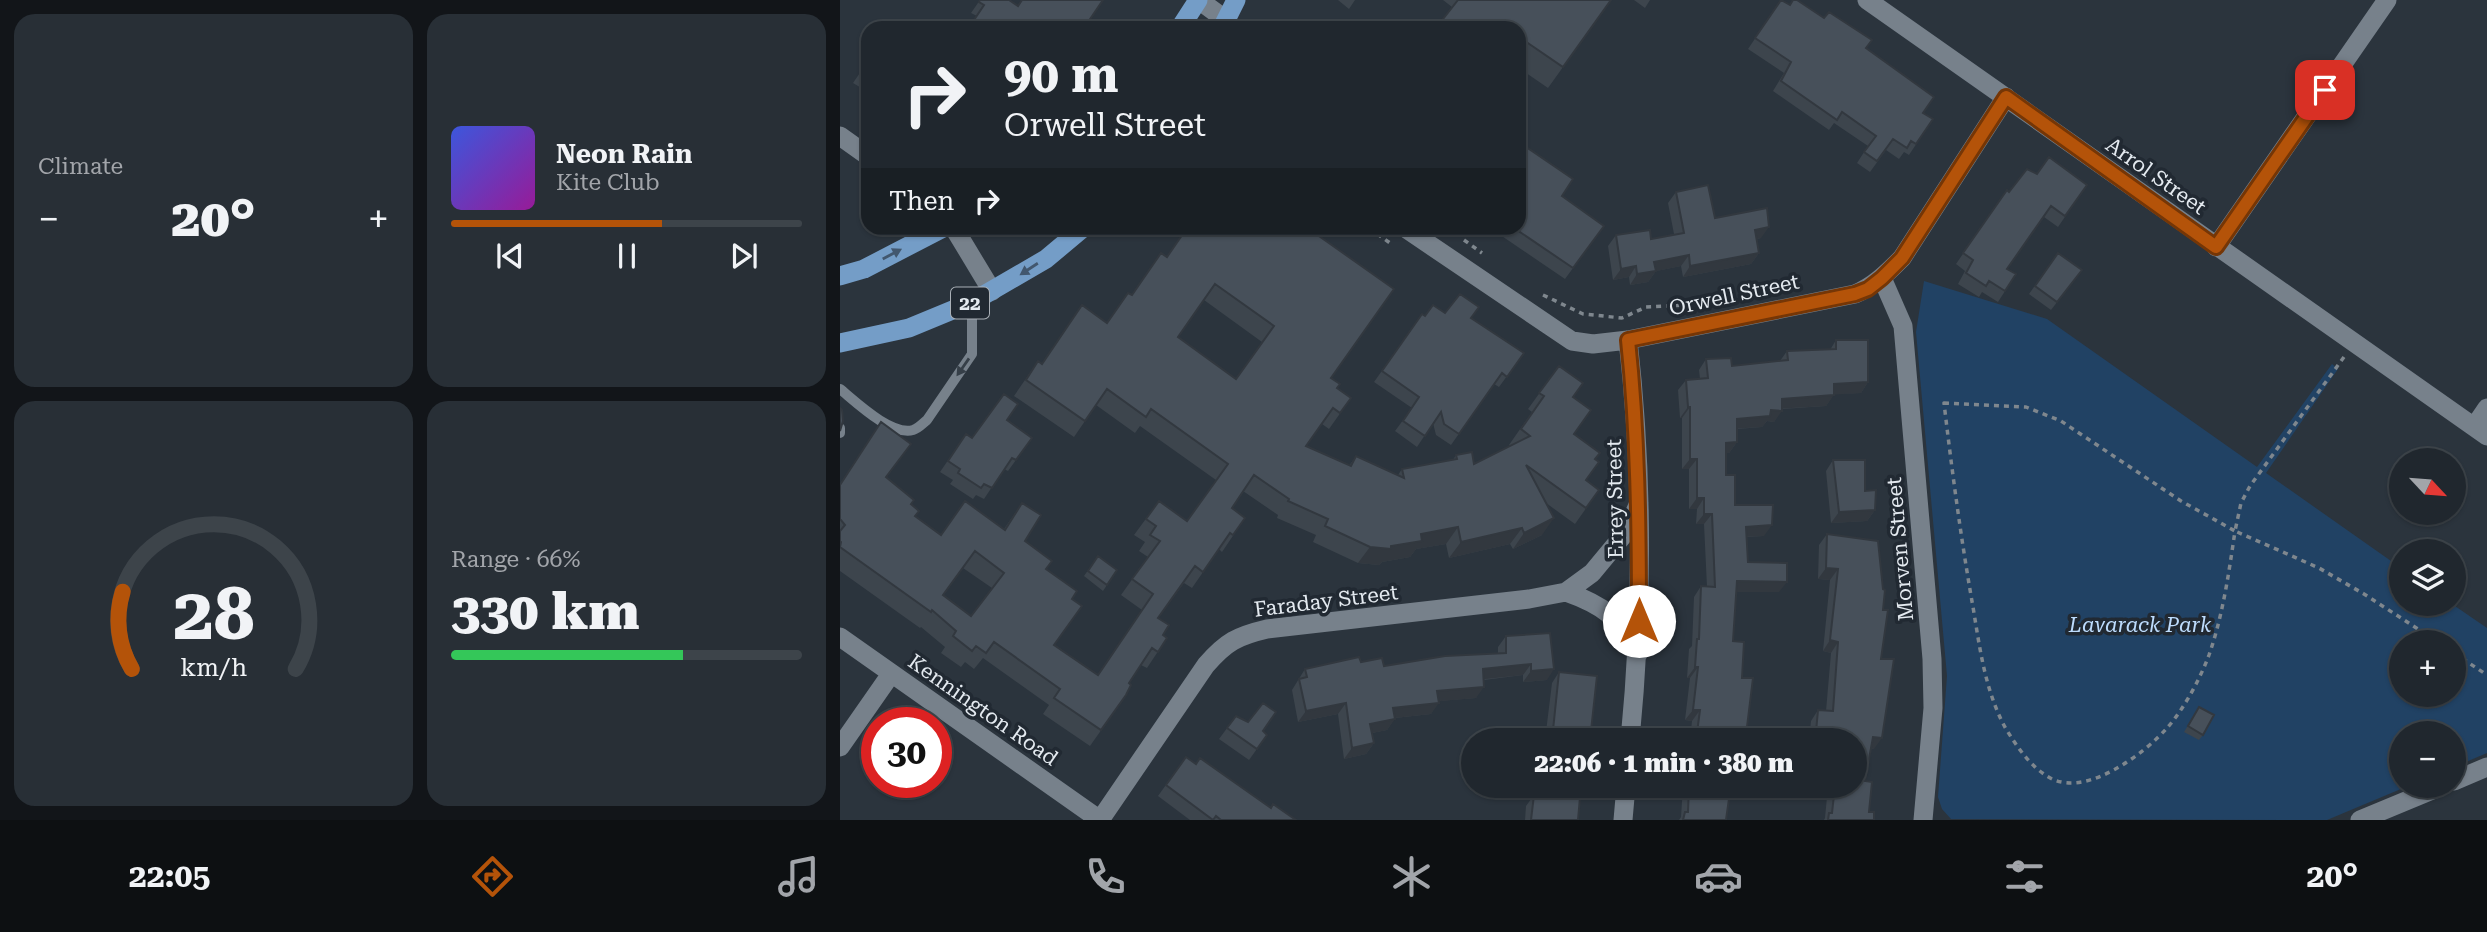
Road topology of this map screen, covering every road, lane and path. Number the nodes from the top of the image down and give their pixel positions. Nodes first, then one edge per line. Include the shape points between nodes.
1 (1198, 0) edge
2 (1236, 0) edge
3 (1867, 0) edge
4 (2387, 0) edge
5 (1184, 21) edge
6 (1221, 21) edge
7 (1226, 21) edge
8 (2006, 97) junction
9 (840, 136) edge
10 (861, 151) edge
11 (930, 235) edge
12 (958, 235) edge
13 (1074, 235) edge
14 (1415, 235) edge
15 (1464, 240) dead end
16 (2216, 247) junction
17 (1483, 255) dead end
18 (840, 276) edge
19 (1882, 278) junction
20 (992, 291) junction
21 (1533, 291) dead end
22 (972, 302) junction
23 (1684, 305) dead end
24 (1628, 340) junction
25 (840, 343) edge
26 (2353, 344) junction
27 (840, 389) edge
28 (2487, 408) edge
29 (2480, 432) edge
30 (1639, 503) junction
31 (2235, 531) junction
32 (1566, 592) junction
33 (2420, 630) edge
34 (840, 637) edge
35 (1638, 655) junction
36 (2466, 661) edge
37 (891, 674) junction
38 (2487, 675) edge
39 (1631, 728) edge
40 (840, 747) edge
41 (2487, 767) edge
42 (2466, 776) edge
43 (1625, 798) edge
44 (2413, 798) edge
45 (1100, 820) edge
46 (1623, 820) edge
47 (1923, 820) edge
48 (2360, 820) edge

1 - 5 highway
1 - 6 street
2 - 7 highway
3 - 8 street, Arrol Street
4 - 16 street
8 - 16 street, Arrol Street
8 - 19 street, Orwell Street via 1902,258
9 - 10 street
18 -> 11 highway via 864,269
12 - 20 street
13 -> 20 highway, 22
14 - 24 street, Orwell Street via 1573,341
15 - 17 path
16 - 26 street, Arrol Street
19 - 24 street, Orwell Street via 1855,294
19 - 47 street, Morven Street via 1903,326 1932,659 1933,708
20 - 22 highway, 22
21 - 23 path via 1583,314 1609,317 1622,318 1646,307
22 - 25 highway, 22 via 909,328
22 -> 27 lane via 972,354 919,427 897,429
24 - 30 street, Errey Street
26 - 29 street, Arrol Street
26 - 31 path via 2254,480 2241,503
28 - 29 street
30 - 32 street, Faraday Street via 1611,553
30 - 35 street, Errey Street
31 - 31 path via 2208,657 2167,728 2137,756 2101,776 2081,782 2054,780 2029,762 1990,695 1959,529 1944,403 2026,407 2061,421
31 - 33 path via 2319,568
32 - 35 street via 1586,599 1619,622
32 - 45 street, Faraday Street via 1268,629 1235,638 1206,665
34 - 37 street, Kennington Road
35 - 39 street, Errey Street
36 - 38 path
37 - 40 street
37 - 45 street, Kennington Road
41 - 42 street
43 - 46 street
44 - 48 street

